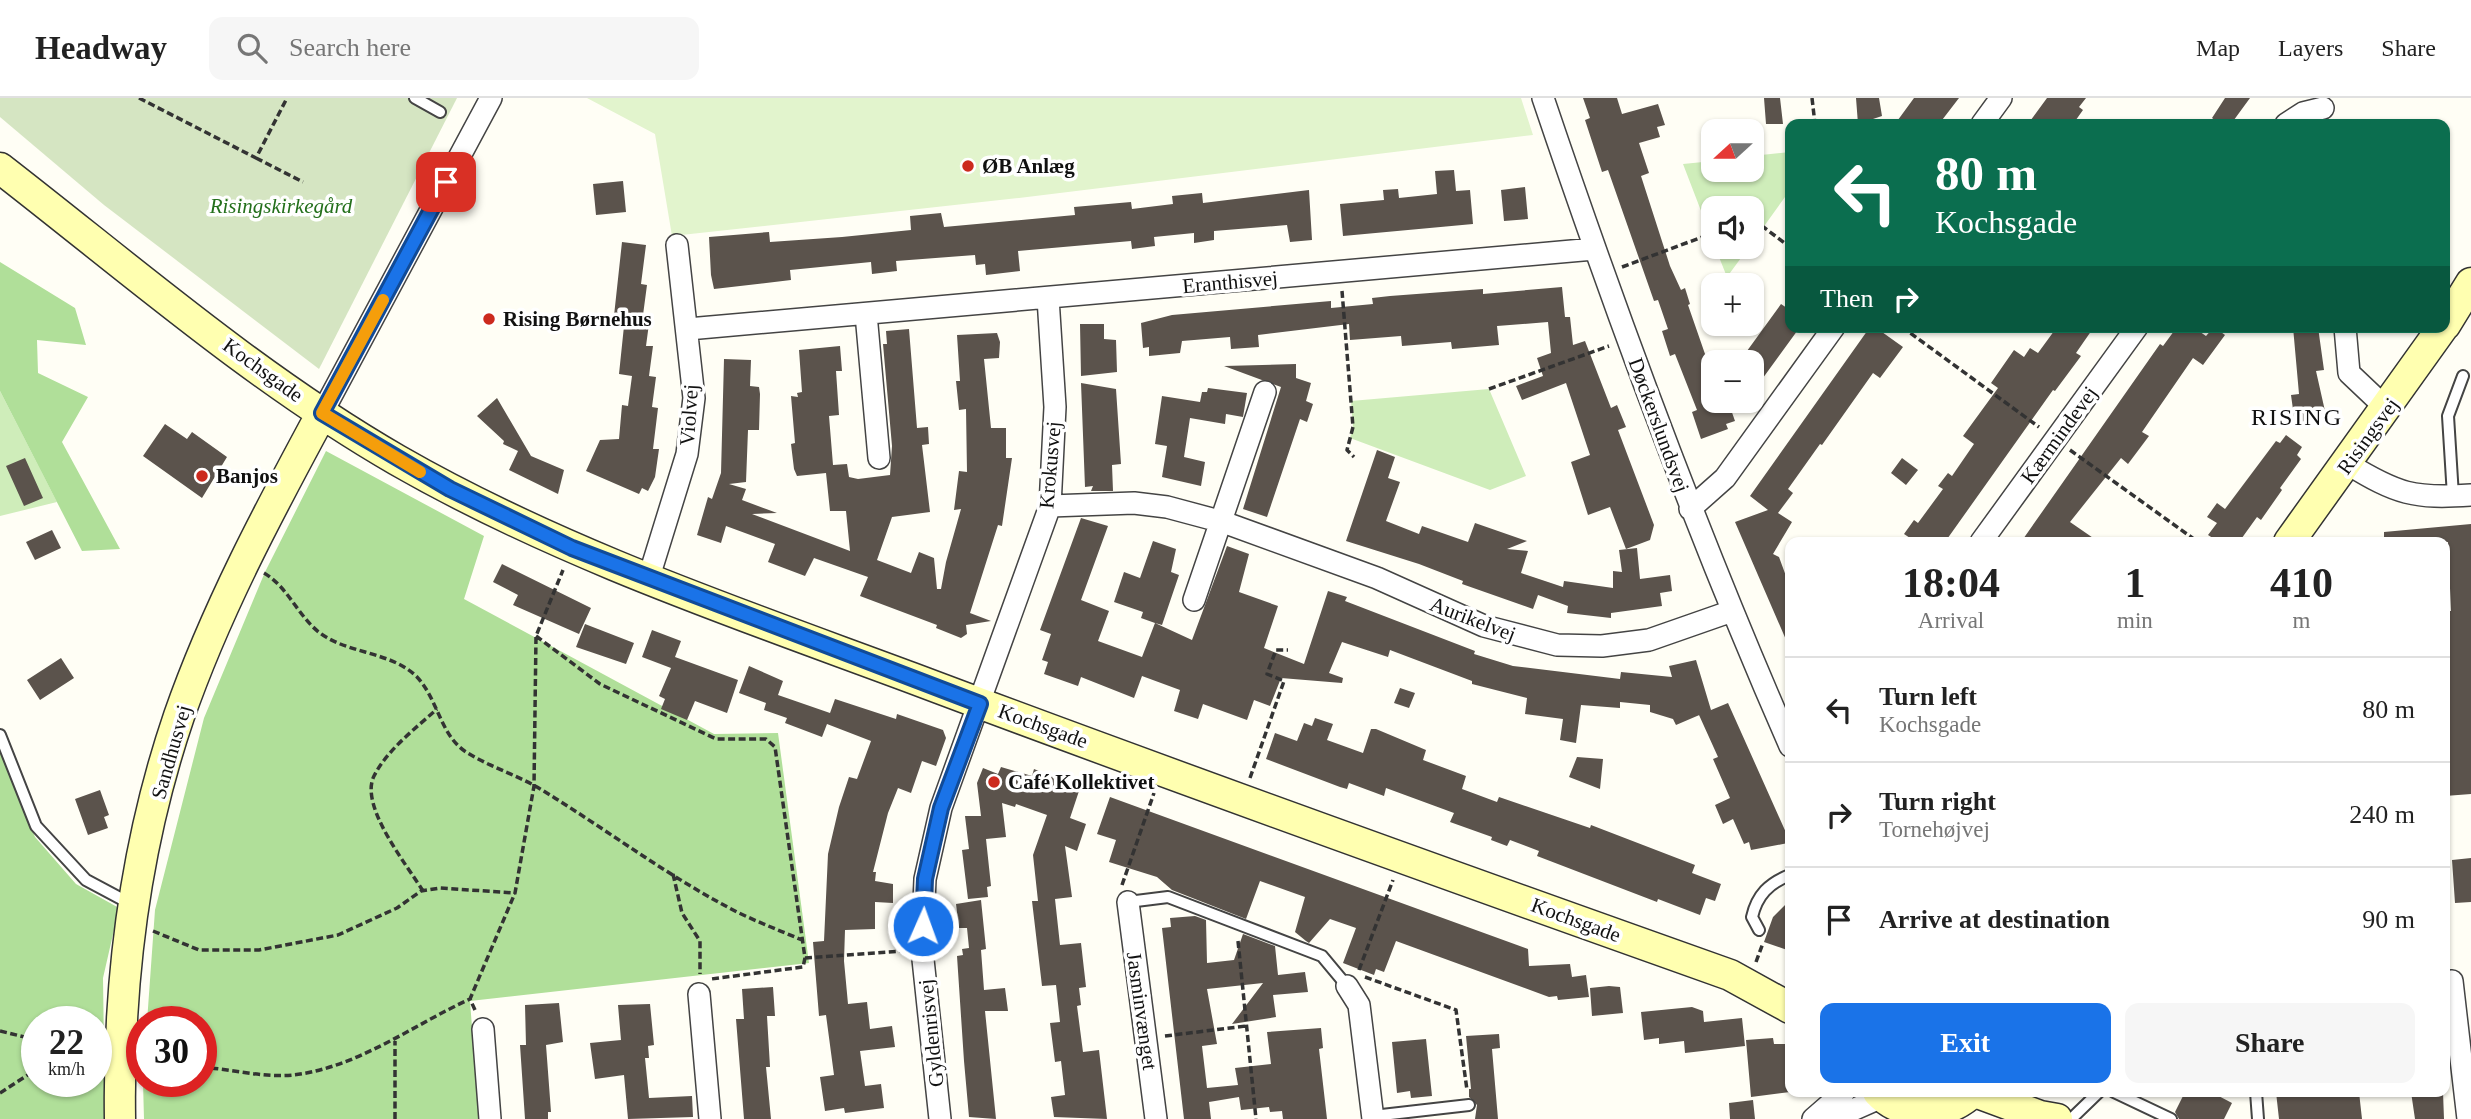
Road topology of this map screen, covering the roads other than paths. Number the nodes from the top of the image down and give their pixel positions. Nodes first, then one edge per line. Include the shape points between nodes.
1 (415, 98) edge
2 (491, 98) edge
3 (1544, 98) edge
4 (2001, 98) edge
5 (2323, 110) edge
6 (440, 112) dead end
7 (1986, 119) edge
8 (2294, 119) edge
9 (0, 168) edge
10 (677, 246) dead end
11 (1594, 249) junction
12 (2471, 283) edge
13 (1048, 298) junction
14 (866, 314) junction
15 (2450, 316) edge
16 (688, 329) junction
17 (1830, 333) edge
18 (2133, 333) edge
19 (2346, 333) edge
20 (2439, 333) edge
21 (2463, 376) dead end
22 (1265, 393) dead end
23 (2387, 409) junction
24 (322, 413) junction
25 (879, 458) dead end
26 (2348, 464) junction
27 (2462, 496) edge
28 (1050, 506) junction
29 (1690, 509) junction
30 (1223, 522) junction
31 (1985, 537) edge
32 (2293, 537) edge
33 (648, 580) junction
34 (1194, 600) dead end
35 (1732, 611) junction
36 (980, 704) junction
37 (1785, 734) edge
38 (0, 735) edge
39 (1785, 877) edge
40 (1128, 902) joint
41 (132, 914) junction
42 (1759, 930) road end
43 (1740, 976) junction
44 (1351, 980) joint
45 (2456, 980) edge
46 (1785, 986) edge
47 (699, 994) dead end
48 (1785, 1005) edge
49 (483, 1029) road end
50 (1838, 1097) edge
51 (1876, 1097) edge
52 (1883, 1097) edge
53 (1968, 1097) edge
54 (1988, 1097) edge
55 (2037, 1097) edge
56 (2093, 1097) edge
57 (2125, 1097) edge
58 (2256, 1097) edge
59 (1469, 1105) road end
60 (2469, 1110) edge
61 (1947, 1114) edge
62 (1915, 1116) edge
63 (1373, 1118) edge
64 (120, 1119) edge
65 (490, 1119) edge
66 (710, 1119) edge
67 (940, 1119) edge
68 (1156, 1119) edge
69 (1813, 1119) edge
70 (1832, 1119) edge
71 (2057, 1119) edge
72 (2068, 1119) edge
73 (2171, 1119) edge
74 (2258, 1119) edge

1 - 6 lane
2 - 24 street
3 - 11 street, Døckerslundsvej
4 - 7 street
5 - 8 street
9 - 24 street, Kochsgade via 228,346
10 - 16 street, Violvej
11 - 13 street, Eranthisvej
11 - 29 street, Døckerslundsvej
12 - 15 street, Risingsvej
13 - 14 street, Eranthisvej
13 - 28 street, Krokusvej via 1055,407
14 - 16 street, Eranthisvej
14 - 25 street
16 - 33 street, Violvej via 694,398 687,454
17 - 29 street via 1725,478
18 - 31 street, Kærmindevej
19 - 23 street via 2349,373
20 - 23 street, Risingsvej
21 - 27 lane via 2448,416
22 - 30 street
23 - 26 street, Risingsvej
24 - 33 street, Kochsgade via 439,483
24 - 41 street, Sandhusvej via 244,562 179,716
26 - 27 street via 2407,495
26 - 32 street, Risingsvej
28 - 30 street, Aurikelvej via 1134,503
28 - 36 street, Krokusvej
29 - 35 street, Døckerslundsvej
30 - 34 street
30 - 35 street, Aurikelvej via 1377,578 1484,626 1558,645 1602,646 1649,639
33 - 36 street, Kochsgade
35 - 37 street, Døckerslundsvej
36 - 43 street, Kochsgade
36 - 67 street, Gyldenrisvej via 941,808 925,879 922,950
38 - 41 lane via 36,826 86,880
39 - 42 lane via 1757,898 1752,917
40 - 44 lane via 1168,897 1322,956
40 - 68 street, Jasminvænget
41 - 64 street, Sandhusvej via 123,990
43 - 46 street, Kochsgade
43 - 48 street, Kochsgade
44 - 63 street via 1359,1005
45 - 60 street
47 - 66 street
49 - 65 street
50 - 69 street
51 - 70 street
52 - 62 street
53 - 61 street
54 - 71 street
55 - 72 street
56 - 72 lane
57 - 73 lane
58 - 74 lane
59 - 63 lane
61 - 62 street

